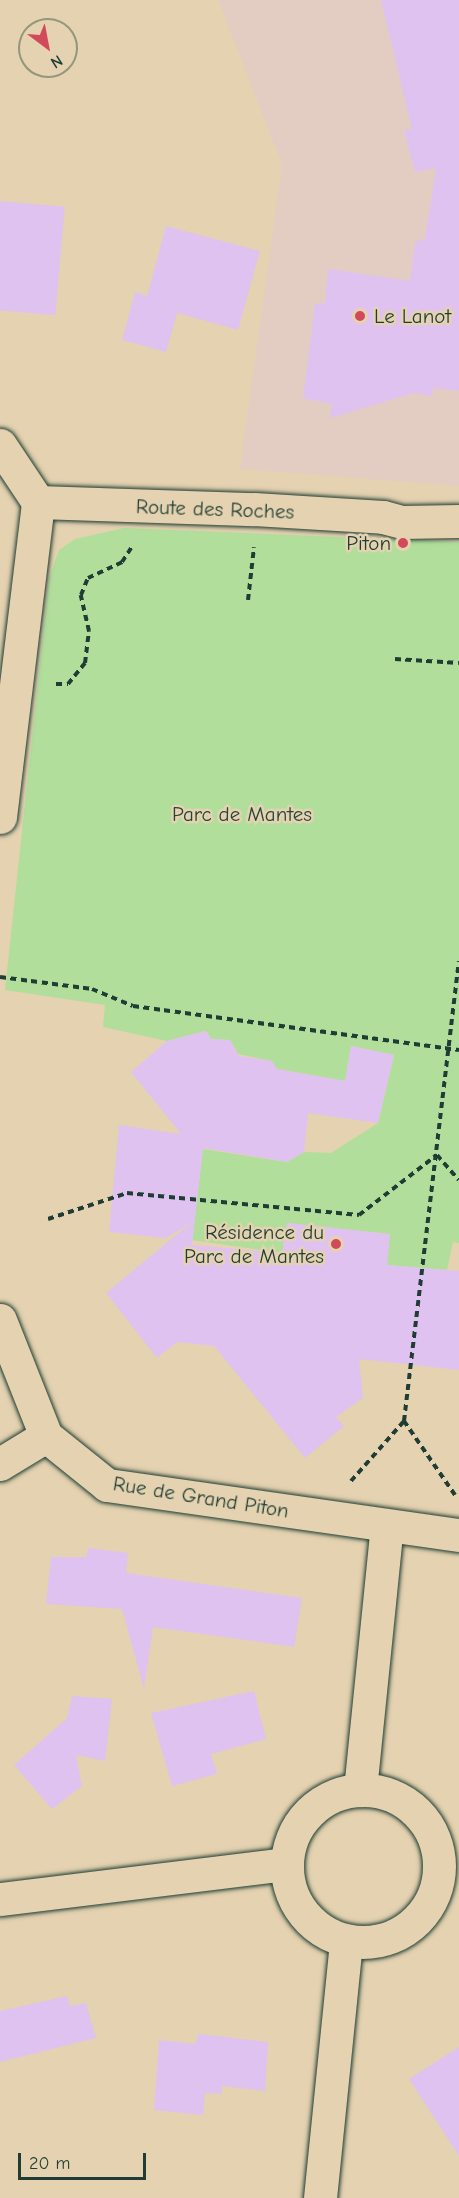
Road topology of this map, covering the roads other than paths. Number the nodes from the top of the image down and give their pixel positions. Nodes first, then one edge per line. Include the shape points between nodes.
1 (0, 445) edge
2 (38, 502) junction
3 (459, 522) edge
4 (0, 817) edge
5 (0, 1320) edge
6 (46, 1436) junction
7 (0, 1464) edge
8 (387, 1526) junction
9 (459, 1535) edge
10 (360, 1790) junction
11 (287, 1864) junction
12 (450, 1866) edge
13 (0, 1899) edge
14 (346, 1941) junction
15 (320, 2198) edge

1 - 2 street
2 - 3 street, Route des Roches
2 - 4 street
5 - 6 street, Rue de Grand Piton
6 - 7 street
6 - 8 street, Rue de Grand Piton via 107,1485
8 - 9 street, Rue de Grand Piton
8 - 10 street
10 - 11 street via 327,1800 302,1821 291,1841
10 - 12 street via 384,1792 406,1802 424,1819
11 - 13 street
11 - 14 street via 291,1890 303,1913 322,1930
12 - 14 street via 428,1908 412,1925 392,1937 370,1942
14 - 15 street

